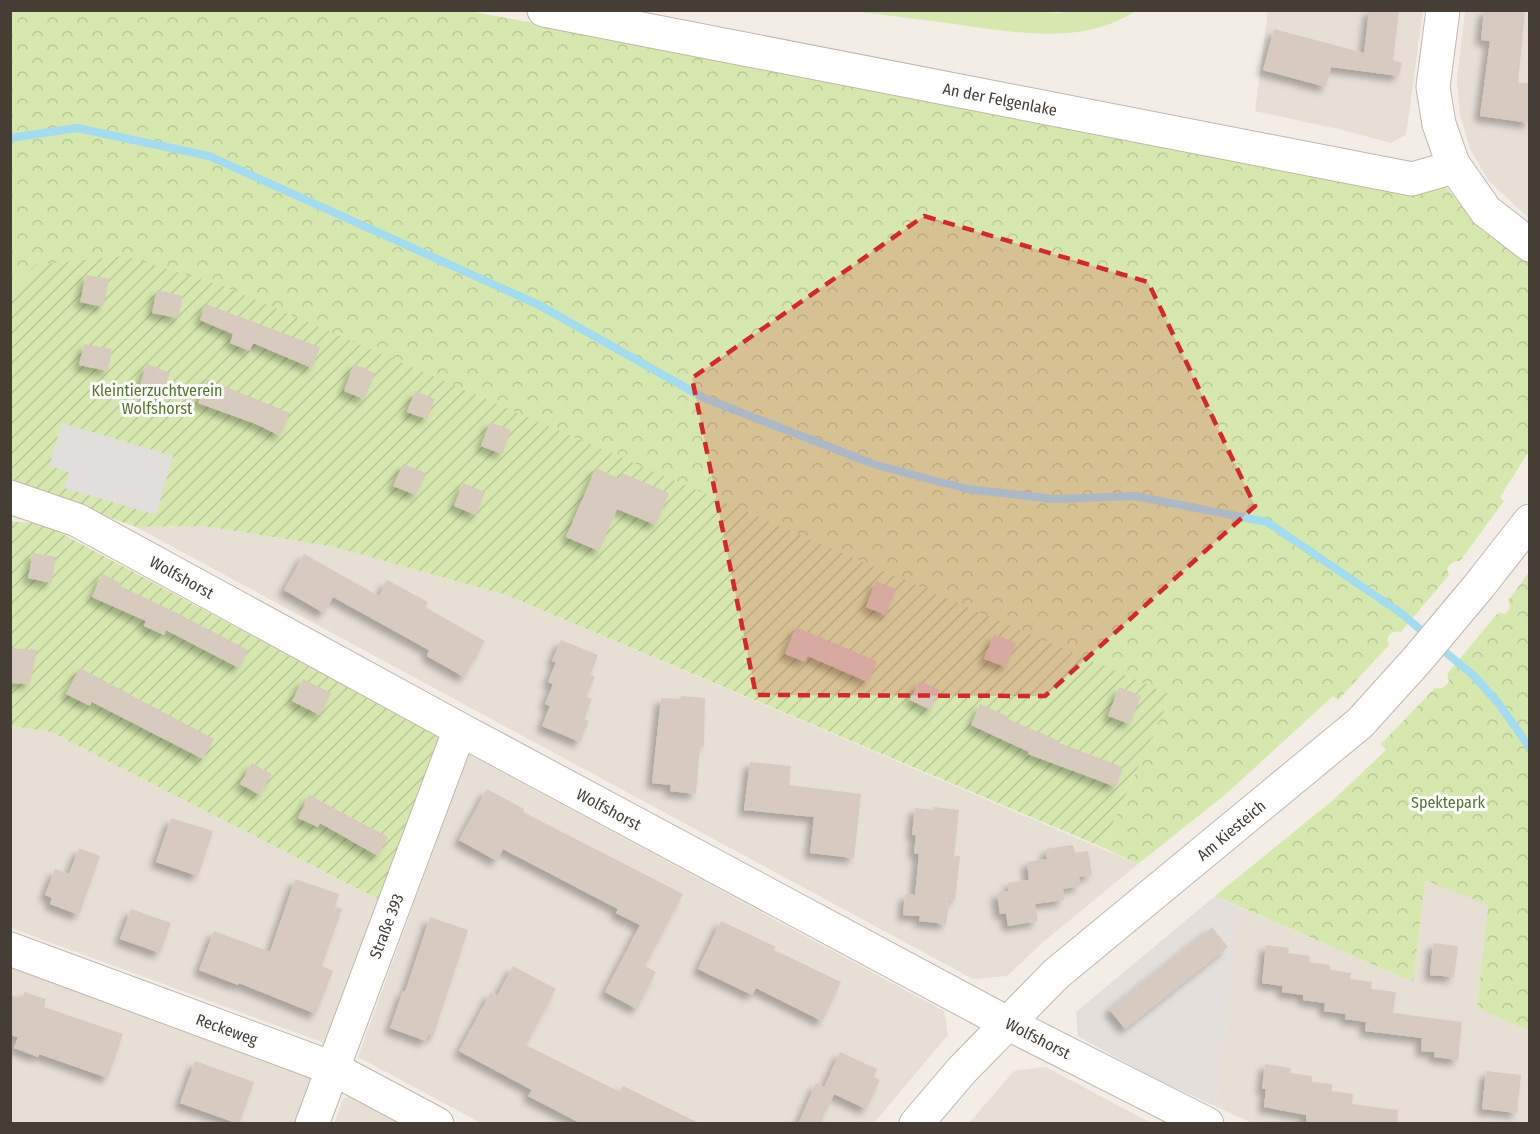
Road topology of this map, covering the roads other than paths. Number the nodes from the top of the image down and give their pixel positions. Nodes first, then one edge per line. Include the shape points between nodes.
1 (544, 10) edge
2 (1443, 10) edge
3 (1453, 164) junction
4 (1530, 245) edge
5 (10, 497) edge
6 (1530, 521) edge
7 (463, 731) junction
8 (10, 949) edge
9 (1007, 1023) junction
10 (332, 1068) junction
11 (312, 1124) edge
12 (437, 1124) edge
13 (916, 1124) edge
14 (1207, 1124) edge

1 - 3 street, An der Felgenlake via 1413,179
2 - 3 street via 1432,87
3 - 4 street via 1486,212
5 - 7 street, Wolfshorst via 77,520
6 - 9 street, Am Kiesteich via 1431,644 1360,723 1056,974
7 - 9 street, Wolfshorst
7 - 10 street, Straße 393 via 454,745
8 - 10 street, Reckeweg
9 - 13 street, Am Kiesteich
9 - 14 street, Wolfshorst
10 - 11 street, Straße 393
10 - 12 street, Reckeweg

